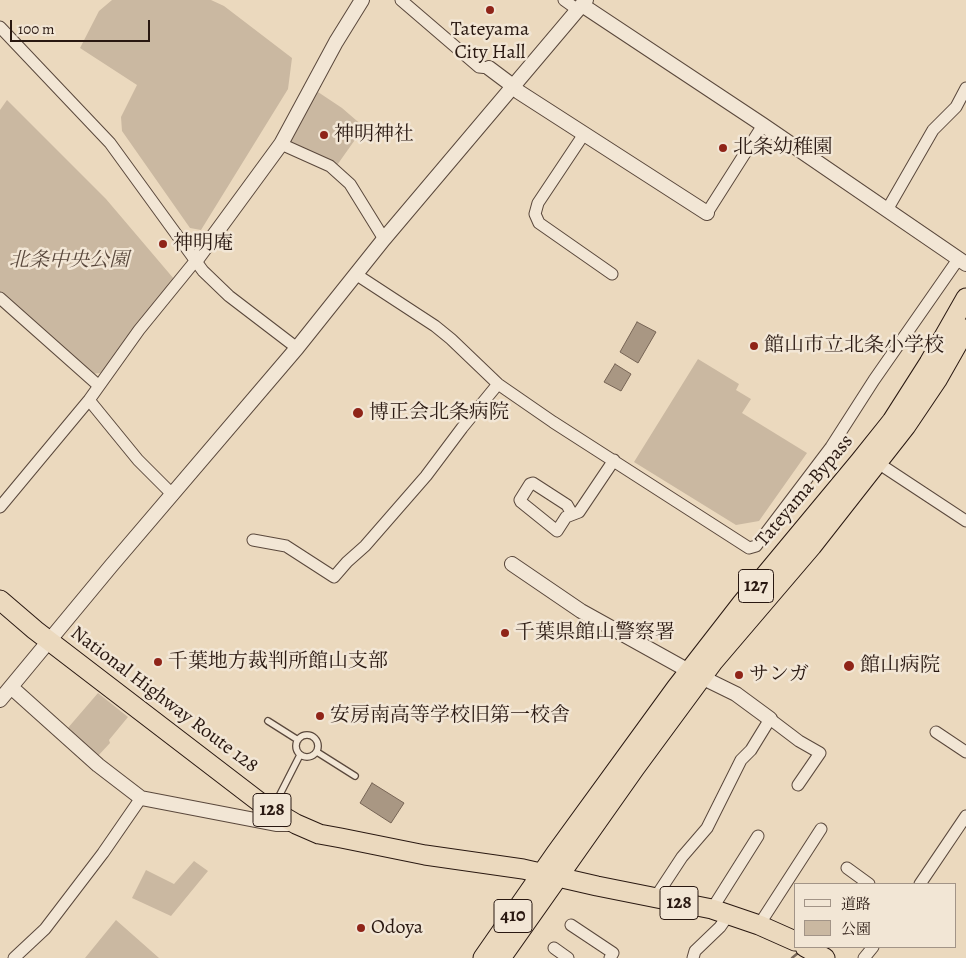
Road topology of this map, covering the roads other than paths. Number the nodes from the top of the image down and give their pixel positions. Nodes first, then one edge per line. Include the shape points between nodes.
1 (362, 0) edge
2 (401, 0) edge
3 (564, 0) edge
4 (582, 5) edge
5 (0, 27) edge
6 (489, 68) joint
7 (513, 86) junction
8 (966, 88) edge
9 (763, 125) junction
10 (584, 134) junction
11 (281, 144) junction
12 (887, 210) junction
13 (707, 213) joint
14 (384, 239) junction
15 (196, 260) junction
16 (962, 261) edge
17 (357, 274) junction
18 (612, 274) dead end
19 (0, 298) edge
20 (966, 298) edge
21 (964, 337) edge
22 (297, 348) junction
23 (498, 384) junction
24 (99, 386) junction
25 (89, 400) junction
26 (614, 460) junction
27 (878, 463) junction
28 (173, 495) junction
29 (0, 506) edge
30 (572, 514) junction
31 (966, 521) edge
32 (253, 540) dead end
33 (512, 564) dead end
34 (0, 600) edge
35 (50, 641) junction
36 (696, 674) junction
37 (11, 687) junction
38 (0, 700) edge
39 (770, 719) junction
40 (268, 721) dead end
41 (936, 732) dead end
42 (298, 740) junction
43 (317, 752) junction
44 (966, 752) edge
45 (300, 755) junction
46 (356, 776) dead end
47 (798, 785) dead end
48 (141, 798) junction
49 (272, 810) junction
50 (966, 816) edge
51 (296, 824) junction
52 (821, 828) dead end
53 (758, 836) dead end
54 (847, 868) dead end
55 (551, 875) junction
56 (868, 883) edge
57 (921, 883) edge
58 (655, 898) junction
59 (721, 912) junction
60 (571, 925) dead end
61 (759, 925) junction
62 (794, 941) edge
63 (554, 948) dead end
64 (807, 948) edge
65 (872, 948) edge
66 (14, 958) edge
67 (483, 958) edge
68 (501, 958) edge
69 (568, 958) edge
70 (610, 958) edge
71 (692, 958) edge
72 (825, 958) edge
73 (864, 958) edge

1 - 11 street
2 - 6 street via 479,68
3 - 4 street
4 - 7 street
4 - 9 street
5 - 15 street via 110,143
6 - 7 street
7 - 10 street
7 - 14 street
8 - 12 street via 956,107 933,130
9 - 12 street
9 - 13 street
10 - 13 street
10 - 18 street via 538,203 535,214 539,223
11 - 14 street via 330,166 350,184
11 - 15 street
12 - 16 street
14 - 17 street
15 - 22 street via 214,283
15 - 24 street
16 - 26 street via 874,380 831,447 756,546 749,548
17 - 22 street
17 - 23 street via 435,326
19 - 24 street
20 - 36 highway, Tateyama Bypass / 127 via 892,420 742,603
21 - 27 highway, Tateyama Bypass / 127
22 - 28 street
23 - 26 street
23 - 32 street via 426,476 334,577 286,546
24 - 25 street
25 - 28 street via 138,460
25 - 29 street
26 - 30 street via 579,512
27 - 31 street
27 - 36 highway, Tateyama Bypass / 127
28 - 35 street
30 - 30 street via 566,517 557,531 520,500 533,483 567,505
33 - 36 street via 582,611
34 - 35 highway, National Highway Route 128 / 128
35 - 37 street
35 - 49 highway, National Highway Route 128 / 128
36 - 39 street via 736,694
36 - 55 highway, Tateyama Bypass / 127
37 - 38 street
37 - 48 street via 98,765
39 - 47 street via 820,753
39 - 58 street via 741,760 707,828 682,857
40 - 42 lane
41 - 44 street
42 - 43 lane via 304,735 315,738 319,744
42 - 45 lane via 296,746
43 - 45 lane via 308,758
43 - 46 lane
45 - 49 lane
48 - 51 street via 276,824
48 - 66 street via 45,929
49 - 51 highway, National Highway Route 128 / 128
50 - 57 street
51 - 55 highway, National Highway Route 128 / 128 via 319,834
52 - 61 street
53 - 59 street
54 - 56 street
55 - 58 highway, National Highway Route 128 / 128
55 - 67 highway, 410
55 - 68 highway, 410
58 - 59 highway, National Highway Route 128 / 128
59 - 61 highway, National Highway Route 128 / 128
59 - 71 street via 720,927
60 - 70 street via 613,953
61 - 62 highway, National Highway Route 128 / 128
63 - 69 street
64 - 72 highway
65 - 73 street

